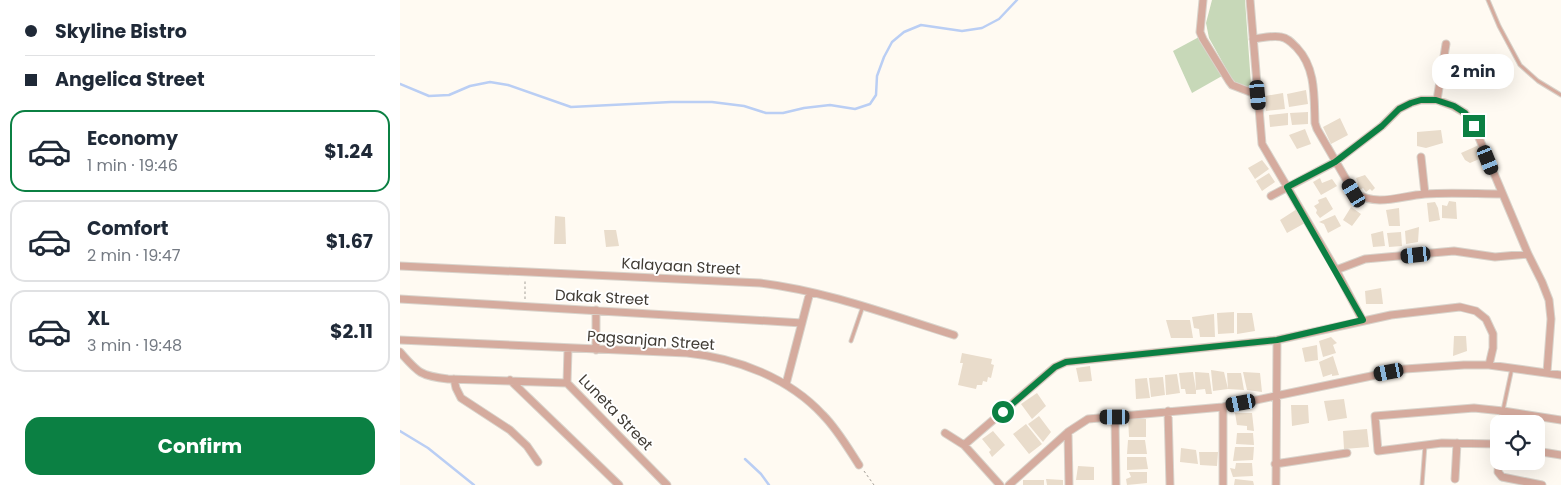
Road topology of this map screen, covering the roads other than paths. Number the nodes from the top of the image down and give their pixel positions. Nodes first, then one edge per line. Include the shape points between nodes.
1 (1203, 0) edge
2 (1250, 0) edge
3 (1488, 0) edge
4 (1253, 39) junction
5 (1446, 44) dead end
6 (1258, 95) junction
7 (1561, 95) edge
8 (1436, 100) junction
9 (1422, 157) dead end
10 (1335, 162) junction
11 (1287, 187) junction
12 (1425, 194) junction
13 (1502, 194) junction
14 (1271, 196) dead end
15 (1528, 254) junction
16 (400, 266) edge
17 (1336, 270) junction
18 (810, 292) junction
19 (400, 299) edge
20 (863, 306) junction
21 (596, 310) junction
22 (1363, 320) junction
23 (802, 323) junction
24 (954, 335) dead end
25 (400, 340) edge
26 (1277, 340) junction
27 (851, 341) dead end
28 (568, 349) junction
29 (596, 350) junction
30 (400, 352) edge
31 (1489, 365) junction
32 (1512, 367) junction
33 (1547, 372) junction
34 (1561, 375) edge
35 (454, 379) junction
36 (510, 380) junction
37 (567, 383) junction
38 (786, 384) junction
39 (1278, 396) junction
40 (1223, 407) junction
41 (1503, 411) junction
42 (1168, 412) junction
43 (1503, 415) edge
44 (1115, 417) junction
45 (1561, 420) edge
46 (1068, 432) junction
47 (944, 433) dead end
48 (1457, 443) junction
49 (1490, 444) edge
50 (1425, 445) junction
51 (964, 446) junction
52 (1545, 452) edge
53 (1347, 454) dead end
54 (1561, 455) edge
55 (538, 462) dead end
56 (859, 464) road end
57 (1275, 464) junction
58 (1498, 470) edge
59 (1455, 479) dead end
60 (619, 485) edge
61 (667, 485) edge
62 (1000, 485) edge
63 (1009, 485) edge
64 (1068, 485) edge
65 (1116, 485) edge
66 (1170, 485) edge
67 (1223, 485) edge
68 (1276, 485) edge
69 (1422, 485) edge
70 (1542, 485) edge

1 - 6 street via 1200,25 1203,39 1232,85
2 - 4 street
3 - 7 lane via 1520,64 1538,81
4 - 6 street
4 - 10 street via 1279,36 1288,40 1307,62 1312,78 1315,123
5 - 8 street
6 - 11 street via 1262,144
8 - 10 street via 1421,100 1399,109
8 - 13 street via 1465,113 1474,126
9 - 12 street
10 - 11 street
10 - 12 street via 1354,193 1364,199 1377,201
11 - 14 street
11 - 17 street
12 - 13 street
13 - 15 street
15 - 17 street via 1495,257 1454,251 1366,260
15 - 33 street via 1549,300 1551,319
16 - 18 street, Kalayaan Street via 760,283
17 - 22 street
18 - 20 street, Kalayaan Street
18 - 23 street
19 - 21 street, Dakak Street
20 - 24 street, Kalayaan Street
20 - 27 lane
21 - 23 street, Dakak Street
21 - 29 street
22 - 26 street
22 - 31 street via 1460,307 1476,310 1486,320 1492,334
23 - 38 street
25 - 28 street, Pagsanjan Street
26 - 39 street
26 - 51 street via 1066,362 1055,367
28 - 29 street, Pagsanjan Street
28 - 37 street, Luneta Street
29 - 38 street, Pagsanjan Street via 704,355 739,364
30 - 35 street via 416,371 424,375
31 - 32 street
31 - 39 street via 1405,370
32 - 33 street
32 - 41 lane
33 - 34 street
35 - 36 street
35 - 55 street via 462,398 510,430
36 - 37 street
36 - 60 street
37 - 61 street, Luneta Street
38 - 56 street, Pagsanjan Street via 824,416
39 - 40 street
39 - 57 street
40 - 42 street
40 - 67 street
41 - 43 street
41 - 45 street
41 - 50 street via 1474,408 1375,416 1378,451
42 - 44 street
42 - 66 street
44 - 46 street via 1088,419
44 - 65 street
46 - 63 street
46 - 64 street
47 - 51 street
48 - 49 street
48 - 50 street
48 - 59 street
50 - 69 lane
51 - 62 street
52 - 54 street
53 - 57 street
57 - 68 street
58 - 70 street via 1500,475 1508,479

